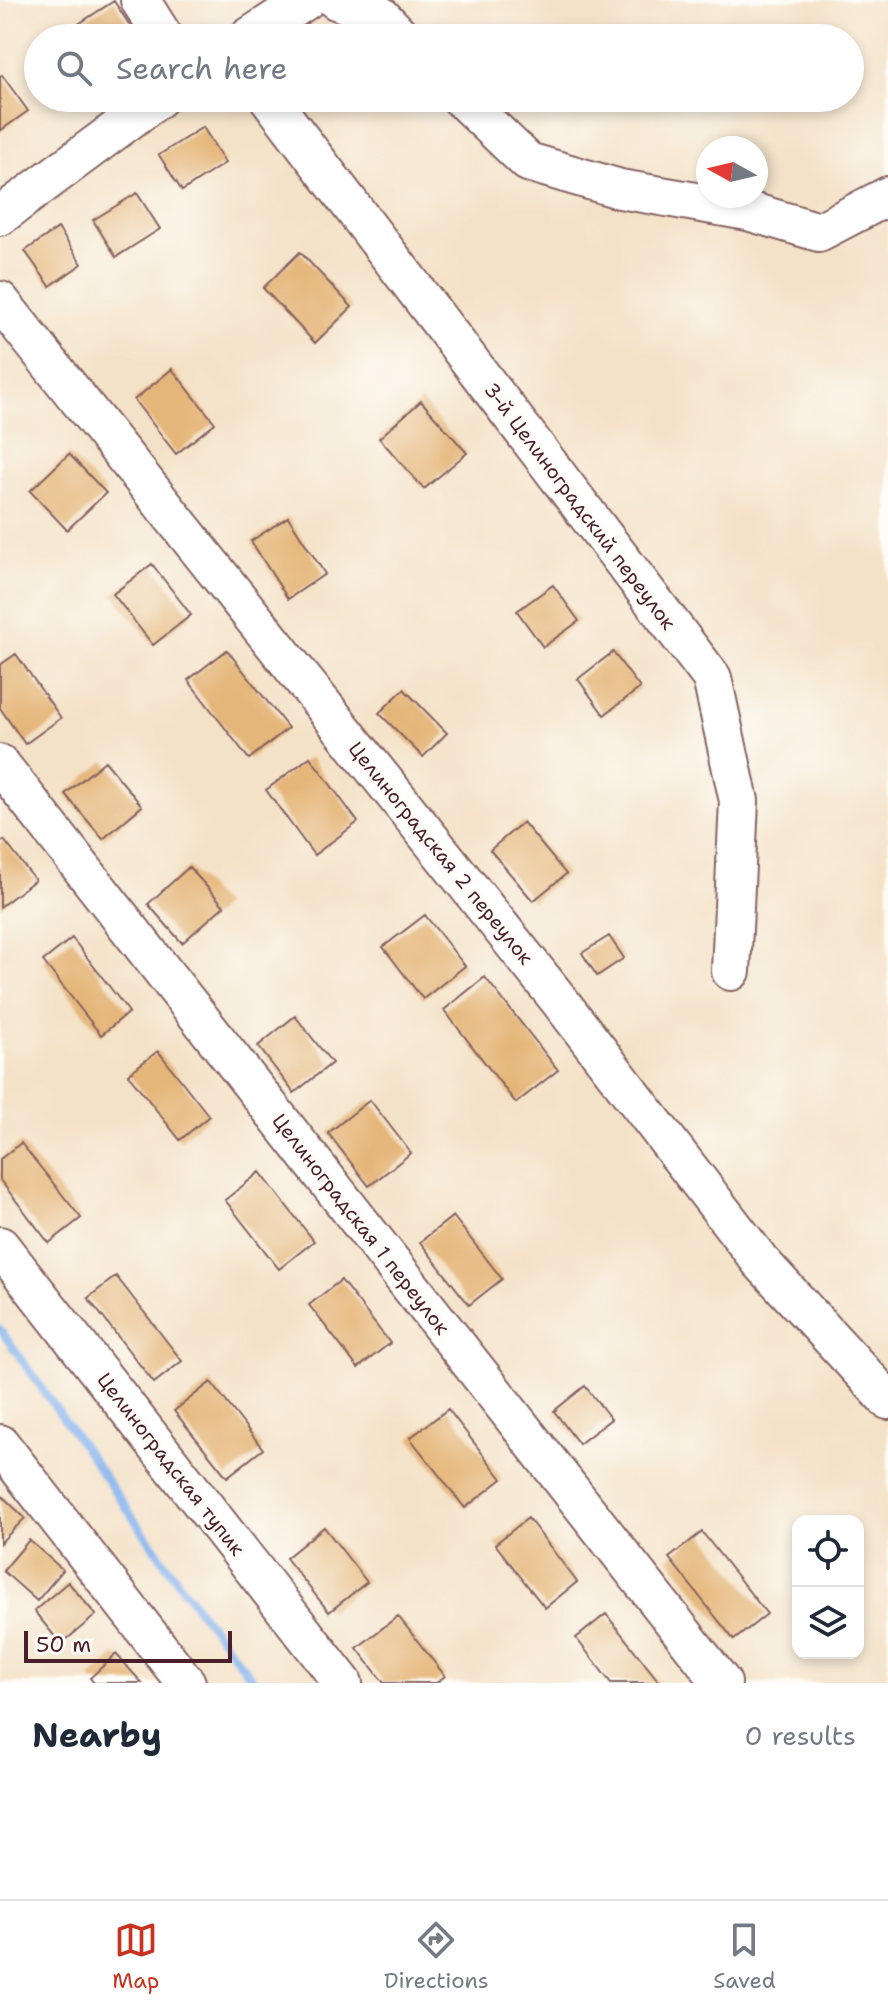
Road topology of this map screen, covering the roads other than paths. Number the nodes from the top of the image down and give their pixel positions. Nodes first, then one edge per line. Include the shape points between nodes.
1 (140, 0) edge
2 (306, 0) edge
3 (336, 0) edge
4 (155, 24) edge
5 (269, 24) edge
6 (389, 24) edge
7 (140, 112) edge
8 (280, 112) edge
9 (476, 112) edge
10 (888, 196) edge
11 (0, 216) edge
12 (0, 301) edge
13 (0, 764) edge
14 (731, 971) dead end
15 (0, 1246) edge
16 (888, 1400) edge
17 (0, 1444) edge
18 (186, 1683) edge
19 (343, 1683) edge
20 (722, 1683) edge

1 - 4 street
2 - 5 street
3 - 6 street via 381,16
7 - 11 street
8 - 14 street, 3-й Целиноградский переулок via 712,678 739,801
9 - 10 street via 528,162 620,189 748,211 819,232
12 - 16 street, Целиноградская 2 переулок via 559,1000 760,1261
13 - 20 street, Целиноградская 1 переулок
15 - 19 street, Целиноградская тупик
17 - 18 street

